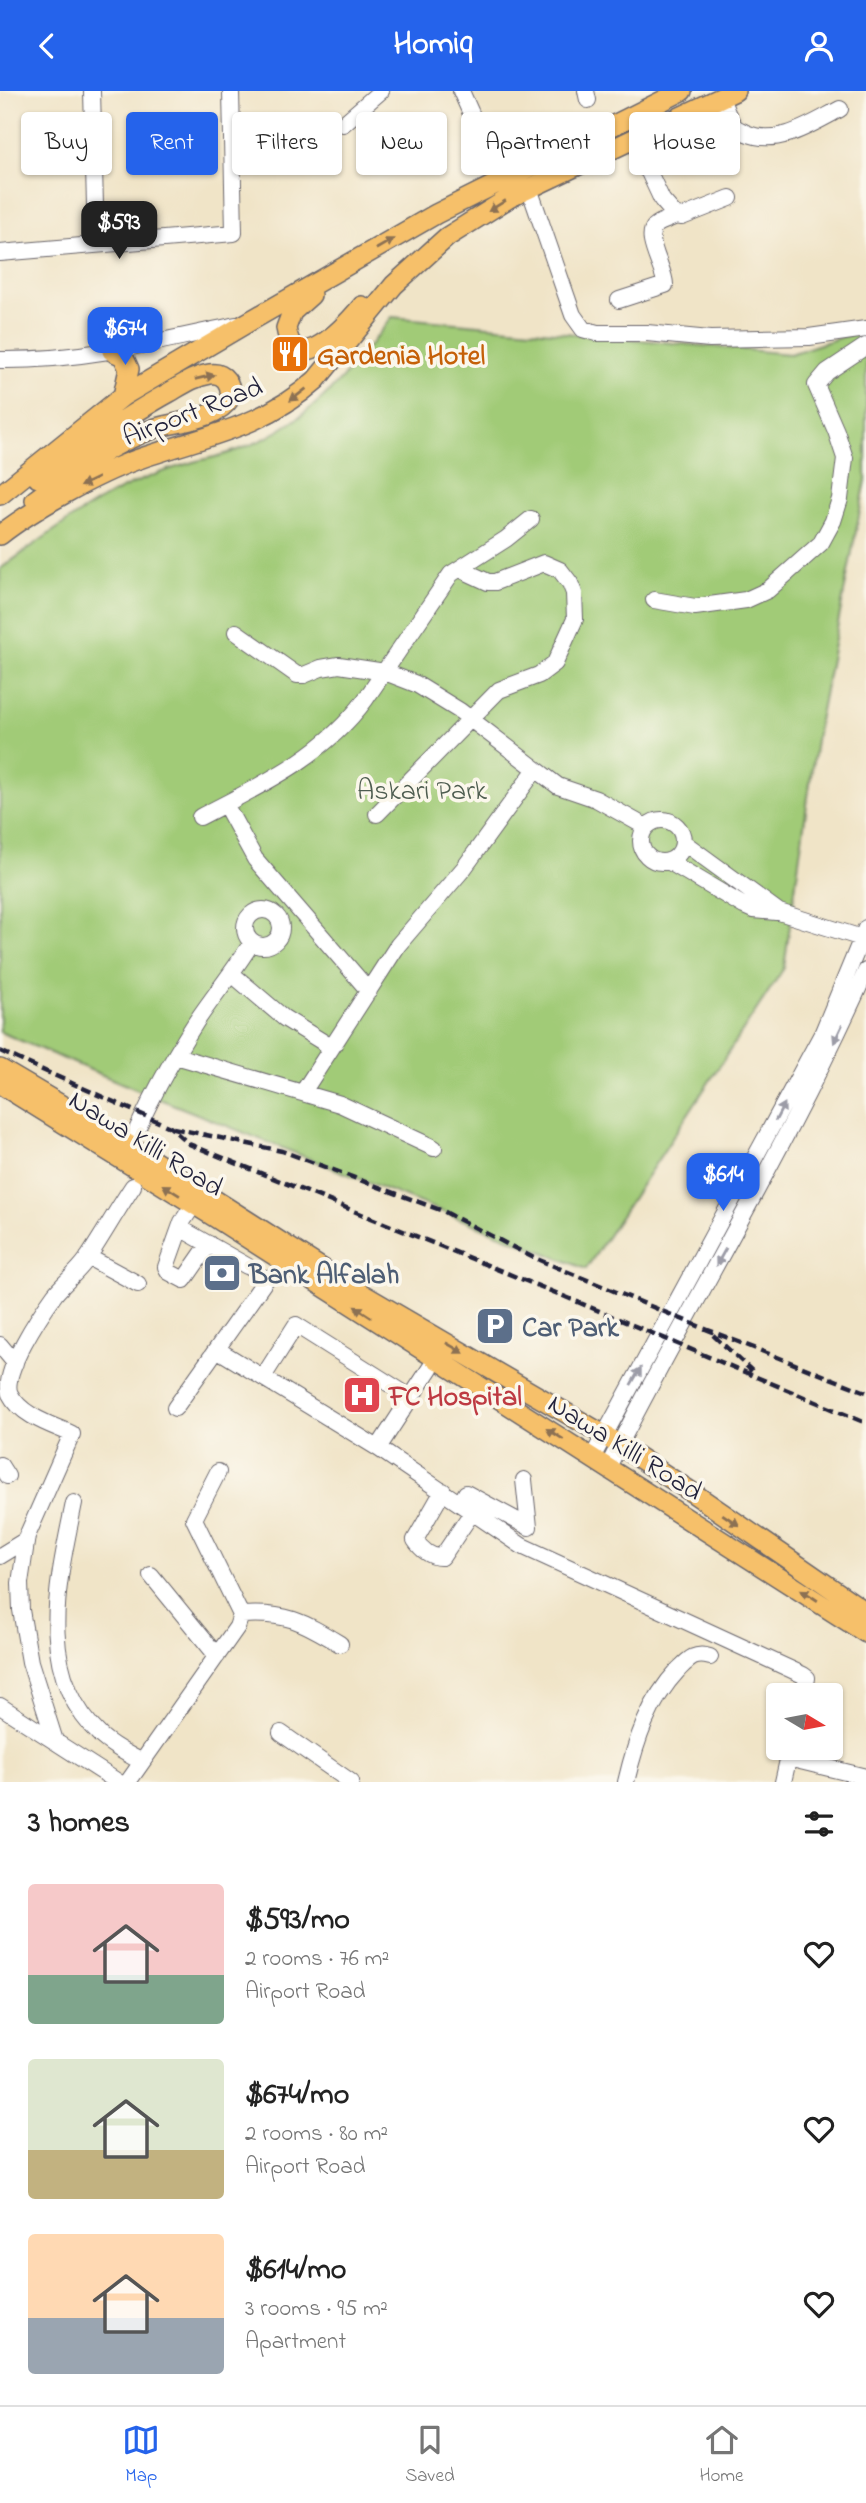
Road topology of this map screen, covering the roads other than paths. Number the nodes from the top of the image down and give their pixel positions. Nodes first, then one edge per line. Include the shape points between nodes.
1 (92, 91) edge
2 (231, 91) edge
3 (381, 91) edge
4 (461, 91) edge
5 (682, 91) edge
6 (728, 95) edge
7 (839, 109) dead end
8 (690, 112) edge
9 (343, 124) dead end
10 (629, 140) edge
11 (649, 175) edge
12 (501, 181) junction
13 (529, 188) junction
14 (730, 198) dead end
15 (676, 216) junction
16 (96, 244) junction
17 (0, 253) edge
18 (342, 268) junction
19 (412, 268) junction
20 (620, 300) dead end
21 (245, 324) junction
22 (866, 329) edge
23 (866, 346) edge
24 (112, 351) junction
25 (0, 360) edge
26 (123, 396) junction
27 (0, 496) edge
28 (531, 519) dead end
29 (2, 533) edge
30 (460, 569) junction
31 (654, 600) dead end
32 (236, 632) dead end
33 (385, 671) junction
34 (471, 720) junction
35 (536, 769) junction
36 (225, 804) junction
37 (377, 814) dead end
38 (200, 817) dead end
39 (646, 827) junction
40 (683, 842) junction
41 (668, 861) junction
42 (779, 912) junction
43 (864, 933) edge
44 (252, 942) dead end
45 (866, 971) edge
46 (232, 974) junction
47 (369, 991) junction
48 (331, 1047) junction
49 (176, 1056) junction
50 (0, 1069) edge
51 (0, 1084) edge
52 (303, 1092) junction
53 (130, 1146) junction
54 (434, 1147) dead end
55 (133, 1186) dead end
56 (194, 1205) junction
57 (180, 1228) junction
58 (209, 1244) junction
59 (88, 1257) junction
60 (247, 1266) dead end
61 (267, 1278) dead end
62 (138, 1284) dead end
63 (0, 1345) edge
64 (218, 1350) junction
65 (436, 1359) junction
66 (15, 1363) junction
67 (263, 1377) junction
68 (410, 1397) junction
69 (174, 1408) dead end
70 (611, 1440) junction
71 (377, 1448) junction
72 (600, 1462) junction
73 (218, 1472) dead end
74 (524, 1480) dead end
75 (443, 1491) junction
76 (74, 1503) dead end
77 (467, 1507) junction
78 (26, 1540) junction
79 (0, 1556) edge
80 (151, 1575) dead end
81 (866, 1612) edge
82 (241, 1615) junction
83 (866, 1633) edge
84 (340, 1644) dead end
85 (217, 1656) junction
86 (710, 1657) dead end
87 (806, 1683) edge
88 (0, 1706) edge
89 (281, 1733) dead end
90 (55, 1741) junction
91 (788, 1761) edge
92 (815, 1761) edge
93 (142, 1762) junction
94 (866, 1777) edge
95 (118, 1782) edge
96 (128, 1782) edge
97 (351, 1782) edge
98 (626, 1782) edge
99 (782, 1782) edge

1 - 16 street
2 - 16 street via 234,233
3 - 9 street
4 - 12 street
5 - 12 main road, Airport Road
6 - 7 street via 737,129 759,138 773,139
6 - 8 main road, Airport Road
10 - 13 main road, Airport Road
11 - 15 street
18 -> 12 main road, Airport Road
13 -> 19 main road, Airport Road via 447,237
13 - 22 street via 573,316 583,330 710,339 809,337
14 - 15 street
15 - 20 street via 656,225 652,232 665,285
16 - 17 street
18 - 19 main road via 288,320 288,337 296,347 309,350 326,342 392,275
18 - 21 main road, Airport Road
19 -> 29 main road, Airport Road via 316,380 270,414 135,461 65,494
21 - 24 street
21 - 26 main road, Airport Road
23 - 31 street via 816,385 845,458 840,499 821,543 768,590 746,600 695,607
24 - 25 street via 42,361
24 - 26 main road via 123,356 129,369
26 - 27 main road, Airport Road
27 -> 29 main road via 30,484 128,417 194,379 216,374 229,383 230,398 222,407 147,432 87,461 34,500
28 - 30 street
30 - 33 street via 444,582
30 - 34 street via 495,582 548,563 560,571 574,593 575,619 555,663 540,675 499,690
32 - 33 street via 297,674 339,665
33 - 34 street via 428,690
33 - 36 street via 352,719 326,743 290,770
34 - 35 street
34 - 37 street
35 - 39 street via 558,786 597,799
35 - 47 street via 464,867 398,945
36 - 38 street
36 - 47 street via 255,859
39 - 40 street via 667,820 676,825
39 - 41 street via 640,840 642,850 656,862
40 - 41 street via 681,851
40 - 42 street
41 - 42 street via 744,906
42 - 43 street
70 -> 43 street via 822,1032
44 - 46 street
45 -> 70 street via 775,1157
46 - 48 street via 284,1018
46 - 49 street
47 - 48 street
48 - 52 street
49 - 52 street
49 - 53 street
50 - 53 main road, Nawa Killi Road
56 -> 51 main road, Nawa Killi Road
52 - 54 street via 371,1116
53 -> 70 main road, Nawa Killi Road via 362,1294
55 - 59 street
56 - 57 street
65 -> 56 main road, Nawa Killi Road
57 - 58 street
57 - 58 street via 167,1261 169,1272 187,1278
58 - 60 street
59 - 62 street
59 - 66 street via 53,1296
61 - 64 street
63 - 66 street
64 - 67 street
64 - 69 street
65 - 68 street
72 -> 65 main road, Nawa Killi Road
66 - 78 street via 8,1385 21,1408 72,1434
67 - 68 street via 296,1325
67 - 71 street
68 - 71 street
70 - 72 street
70 -> 81 main road, Nawa Killi Road
71 - 75 street
83 -> 72 main road, Nawa Killi Road
73 - 82 street via 194,1519
74 - 77 street via 529,1527 466,1493
75 - 77 street
75 - 77 street via 415,1540 421,1548 442,1557
76 - 93 street via 55,1604 64,1676 87,1720 111,1744
77 - 87 street via 522,1546 803,1675
78 - 79 street
78 - 90 street via 21,1610 30,1662
80 - 85 street
82 - 84 street via 285,1616
82 - 85 street
85 - 93 street
86 - 98 street via 691,1656 665,1684 650,1708
88 - 90 street
89 - 97 street
90 - 95 street
91 - 99 street
92 - 94 street
93 - 96 street

